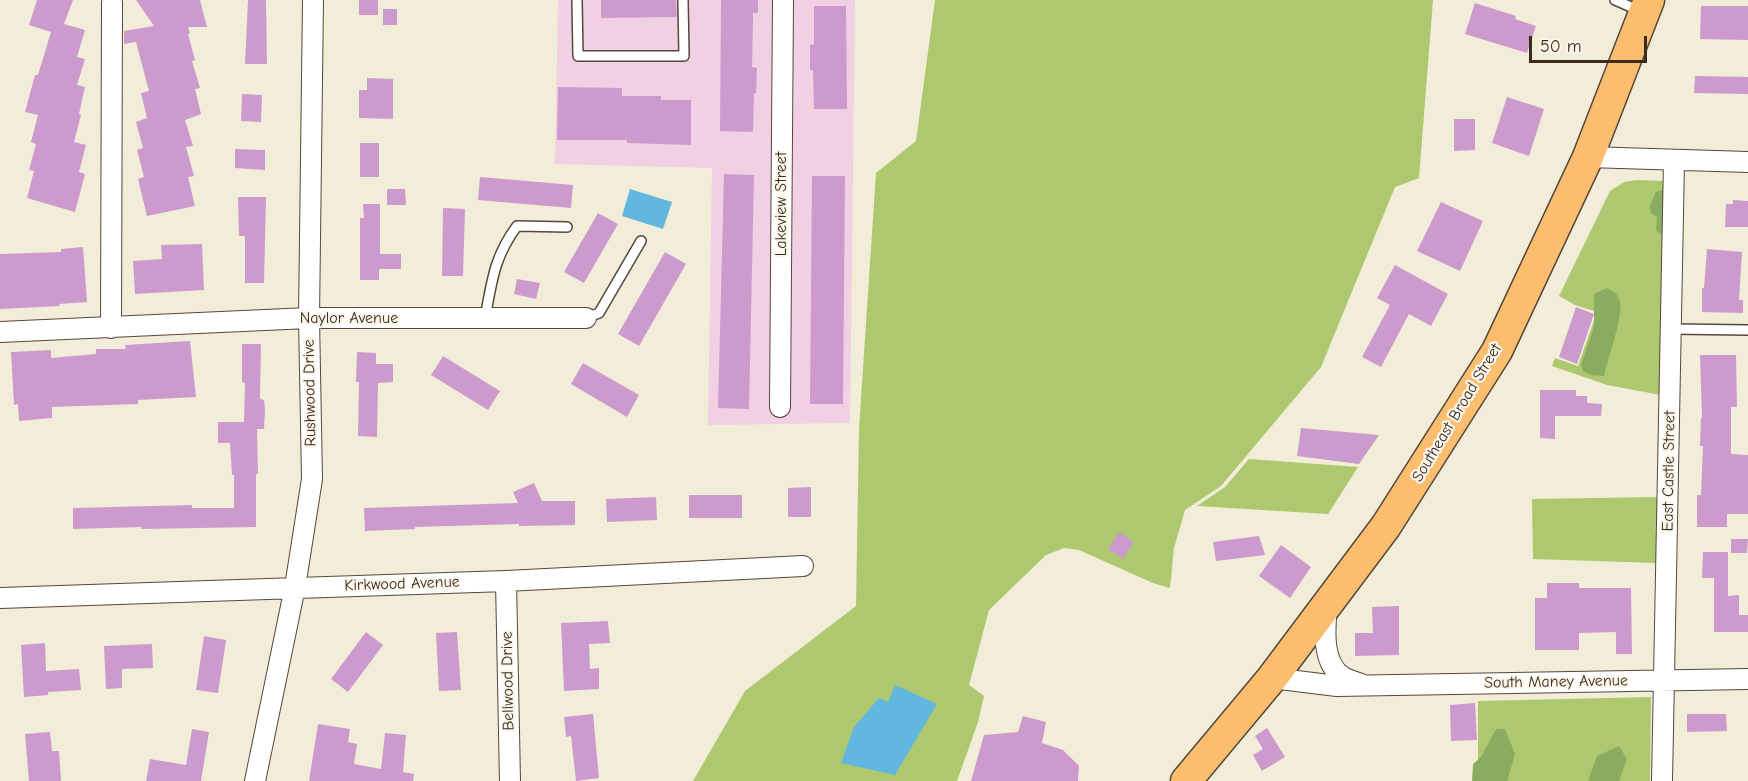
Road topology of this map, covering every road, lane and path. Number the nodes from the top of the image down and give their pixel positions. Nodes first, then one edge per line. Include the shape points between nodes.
1 (313, 0) edge
2 (577, 0) edge
3 (683, 0) edge
4 (783, 0) edge
5 (1615, 0) edge
6 (112, 3) dead end
7 (1647, 7) edge
8 (1587, 157) junction
9 (1674, 161) junction
10 (1748, 162) edge
11 (567, 227) dead end
12 (641, 241) dead end
13 (309, 318) junction
14 (485, 318) junction
15 (586, 318) joint
16 (111, 328) junction
17 (1671, 329) junction
18 (1748, 330) edge
19 (0, 332) edge
20 (780, 407) dead end
21 (803, 566) dead end
22 (506, 581) junction
23 (295, 587) junction
24 (0, 598) edge
25 (1327, 605) junction
26 (1272, 678) junction
27 (1748, 679) edge
28 (1665, 680) junction
29 (1364, 685) junction
30 (255, 781) edge
31 (510, 781) edge
32 (1186, 781) edge
33 (1662, 781) edge

1 - 13 street, Rushwood Drive
2 - 3 lane via 578,56 684,56
4 - 20 street, Lakeview Street
5 - 7 lane
6 - 16 street
7 - 8 main road, Southeast Broad Street
8 - 9 street
8 - 25 main road, Southeast Broad Street via 1497,351 1386,526
9 - 10 street
9 - 17 street, East Castle Street
11 - 14 lane via 517,226 504,244 494,271
12 - 15 lane via 598,313
13 - 14 street, Naylor Avenue
13 - 16 street, Naylor Avenue
13 - 23 street, Rushwood Drive via 312,479
14 - 15 street, Naylor Avenue
16 - 19 street, Naylor Avenue
17 - 18 lane
17 - 28 street, East Castle Street
21 - 22 street, Kirkwood Avenue
22 - 23 street, Kirkwood Avenue
22 - 31 street, Bellwood Drive
23 - 24 street, Kirkwood Avenue
23 - 30 street, Rushwood Drive
25 - 26 main road, Southeast Broad Street
25 - 29 street, South Maney Avenue via 1326,639 1333,667 1343,677
26 - 29 street, South Maney Avenue via 1337,686
26 - 32 main road, Southeast Broad Street
27 - 28 street, South Maney Avenue
28 - 29 street, South Maney Avenue
28 - 33 street, East Castle Street

